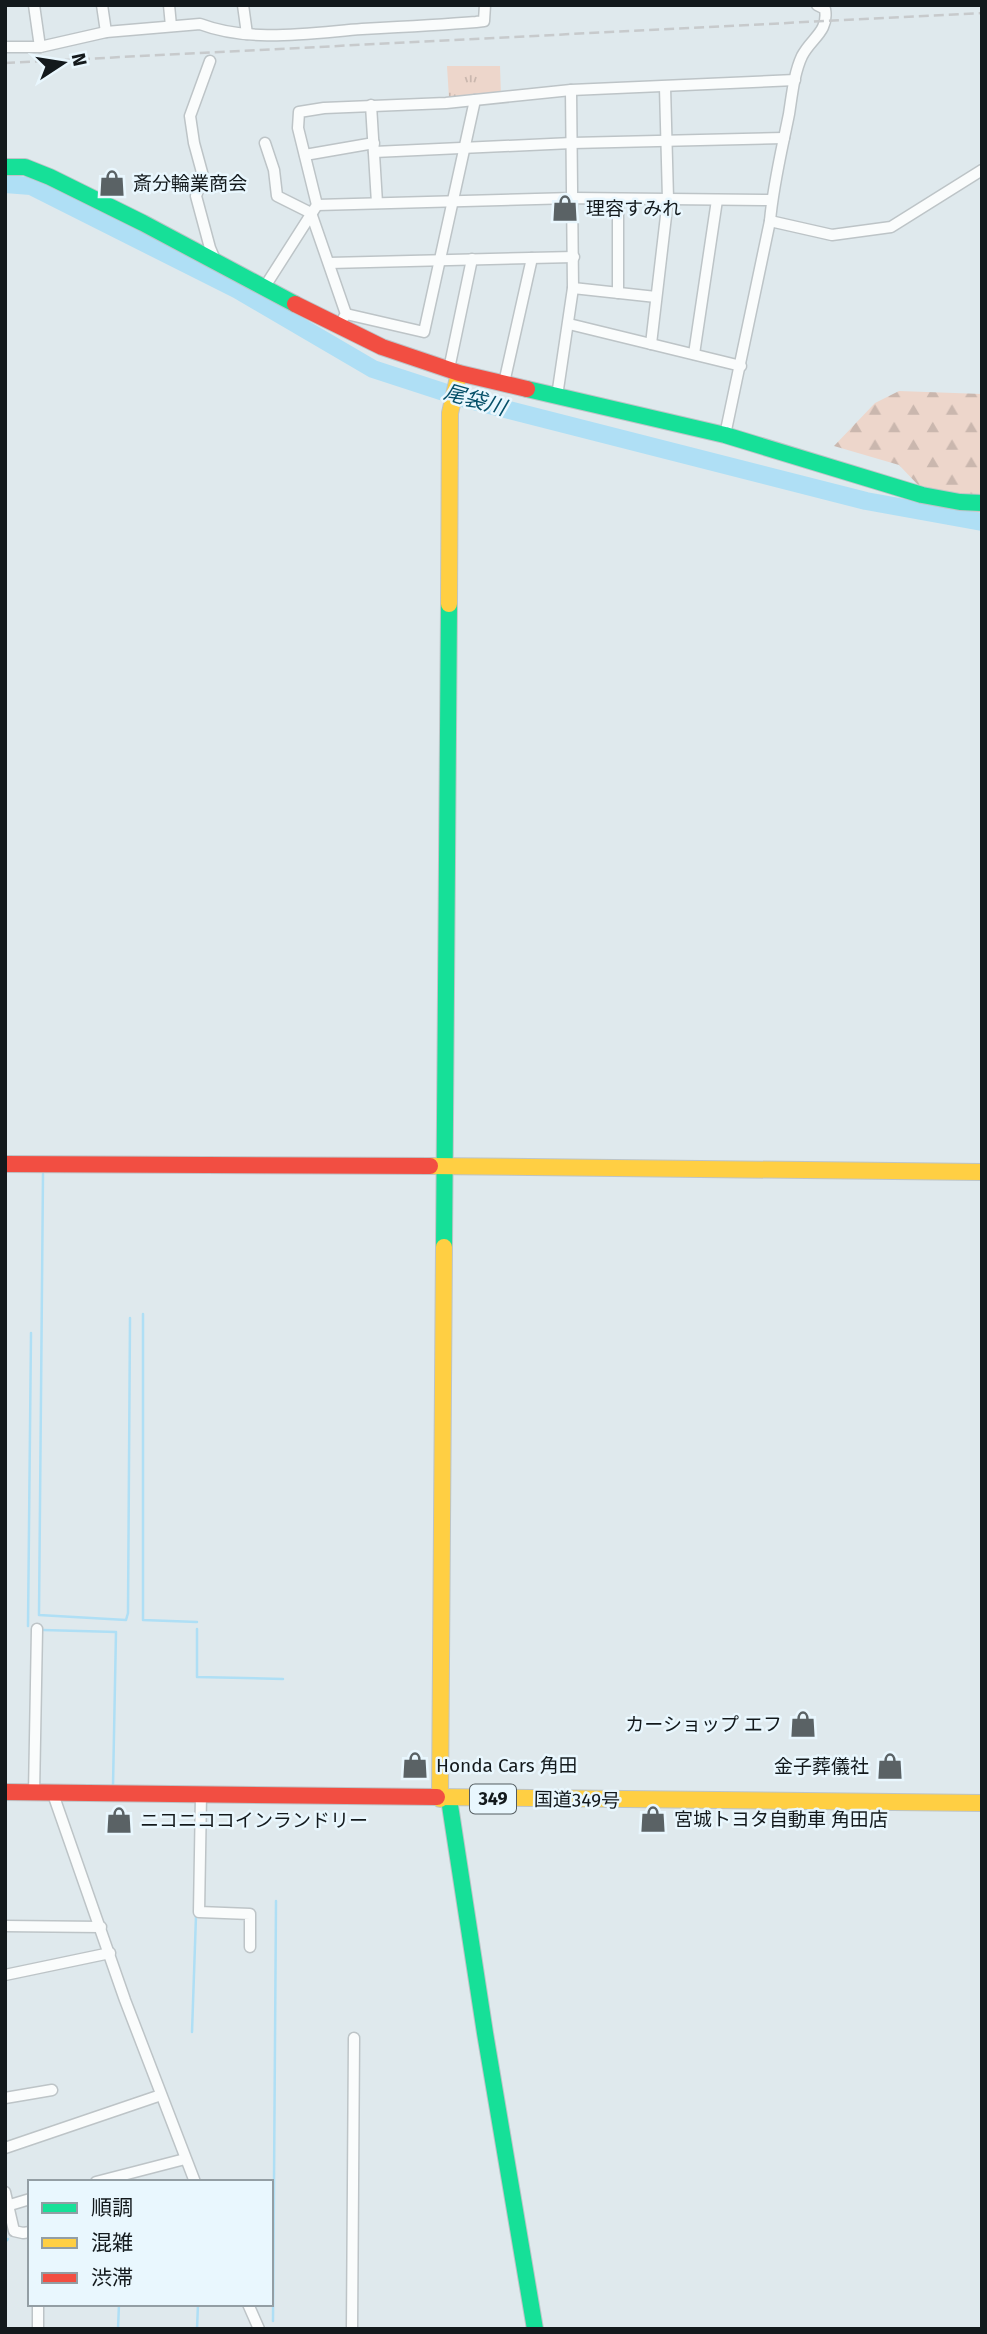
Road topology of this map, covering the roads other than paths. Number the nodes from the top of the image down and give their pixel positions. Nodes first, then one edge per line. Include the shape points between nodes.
1 (34, 5) edge
2 (102, 5) edge
3 (169, 5) edge
4 (243, 5) edge
5 (485, 5) edge
6 (817, 5) edge
7 (171, 26) junction
8 (106, 32) junction
9 (247, 34) junction
10 (5, 47) edge
11 (40, 47) junction
12 (210, 61) dead end
13 (795, 80) junction
14 (665, 87) junction
15 (572, 90) junction
16 (475, 100) junction
17 (371, 106) junction
18 (784, 138) junction
19 (667, 141) junction
20 (265, 143) dead end
21 (572, 143) junction
22 (374, 148) junction
23 (465, 148) junction
24 (305, 155) junction
25 (5, 167) edge
26 (982, 170) edge
27 (573, 198) junction
28 (618, 199) junction
29 (668, 199) junction
30 (717, 200) junction
31 (772, 200) junction
32 (453, 201) junction
33 (377, 203) junction
34 (314, 209) junction
35 (771, 221) junction
36 (574, 257) junction
37 (532, 258) junction
38 (440, 260) junction
39 (472, 260) junction
40 (216, 262) junction
41 (328, 263) junction
42 (264, 288) junction
43 (573, 288) junction
44 (618, 293) junction
45 (656, 297) junction
46 (341, 320) junction
47 (569, 324) junction
48 (651, 344) junction
49 (694, 354) junction
50 (741, 366) junction
51 (455, 375) junction
52 (504, 383) junction
53 (557, 396) junction
54 (724, 435) junction
55 (982, 503) edge
56 (5, 1164) edge
57 (443, 1167) junction
58 (982, 1172) edge
59 (37, 1629) dead end
60 (5, 1792) edge
61 (34, 1794) junction
62 (53, 1794) junction
63 (201, 1795) junction
64 (445, 1799) junction
65 (982, 1803) edge
66 (5, 1926) edge
67 (101, 1927) junction
68 (250, 1947) dead end
69 (110, 1953) junction
70 (5, 1975) edge
71 (354, 2038) dead end
72 (52, 2090) dead end
73 (161, 2095) junction
74 (5, 2098) edge
75 (5, 2148) edge
76 (185, 2159) junction
77 (104, 2180) edge
78 (194, 2180) edge
79 (5, 2192) edge
80 (28, 2200) edge
81 (10, 2205) junction
82 (28, 2233) edge
83 (38, 2306) edge
84 (249, 2306) edge
85 (38, 2329) edge
86 (259, 2329) edge
87 (352, 2329) edge
88 (535, 2329) edge

1 - 11 street
2 - 8 street
3 - 7 street
4 - 9 street
5 - 9 street via 484,21
6 - 13 street via 825,9 824,29 803,55
7 - 8 street
7 - 9 street via 200,24
8 - 11 street
10 - 11 street
12 - 40 street via 190,116 203,176 196,196
13 - 14 street
13 - 18 street
14 - 15 street
14 - 19 street
15 - 16 street
15 - 21 street
16 - 17 street
16 - 23 street
17 - 22 street
17 - 24 street via 299,112
18 - 19 street
18 - 31 street
19 - 21 street
19 - 29 street
20 - 34 street via 277,196
21 - 23 street
21 - 27 street
22 - 23 street
22 - 24 street
22 - 33 street
23 - 32 street
24 - 34 street
25 - 40 main road via 25,167 50,177
26 - 35 street via 891,227 832,235
27 - 28 street
27 - 32 street
27 - 36 street
28 - 29 street
28 - 44 street
29 - 30 street
29 - 45 street
30 - 31 street
30 - 49 street
31 - 35 street
32 - 33 street
32 - 38 street
33 - 34 street
34 - 41 street
34 - 42 street
35 - 50 street
36 - 37 street
36 - 43 street
37 - 39 street
37 - 52 street
38 - 39 street
38 - 41 street
38 - 46 street via 425,331
39 - 51 street
40 - 42 main road
41 - 46 street
42 - 46 main road
43 - 44 street
43 - 47 street
44 - 45 street
45 - 48 street
46 - 51 main road via 382,347
47 - 48 street
47 - 53 street
48 - 49 street
49 - 50 street
50 - 54 street
51 - 52 main road
51 - 57 main road
52 - 53 main road
53 - 54 main road
54 - 55 main road via 922,495
56 - 57 main road
57 - 58 main road
57 - 64 main road
59 - 61 street
60 - 61 main road, 国道349号 / 349
61 - 62 main road, 国道349号 / 349
62 - 63 main road, 国道349号 / 349
62 - 67 street
63 - 64 main road, 国道349号 / 349
63 - 68 street via 199,1912 250,1914
64 - 65 main road, 国道349号 / 349
64 - 88 main road
66 - 67 street
67 - 69 street
69 - 70 street
69 - 73 street
71 - 87 street
72 - 74 street
73 - 75 street
73 - 76 street
76 - 77 street
76 - 78 street
79 - 81 street
80 - 81 street
81 - 82 street via 14,2231
83 - 85 street
84 - 86 street

